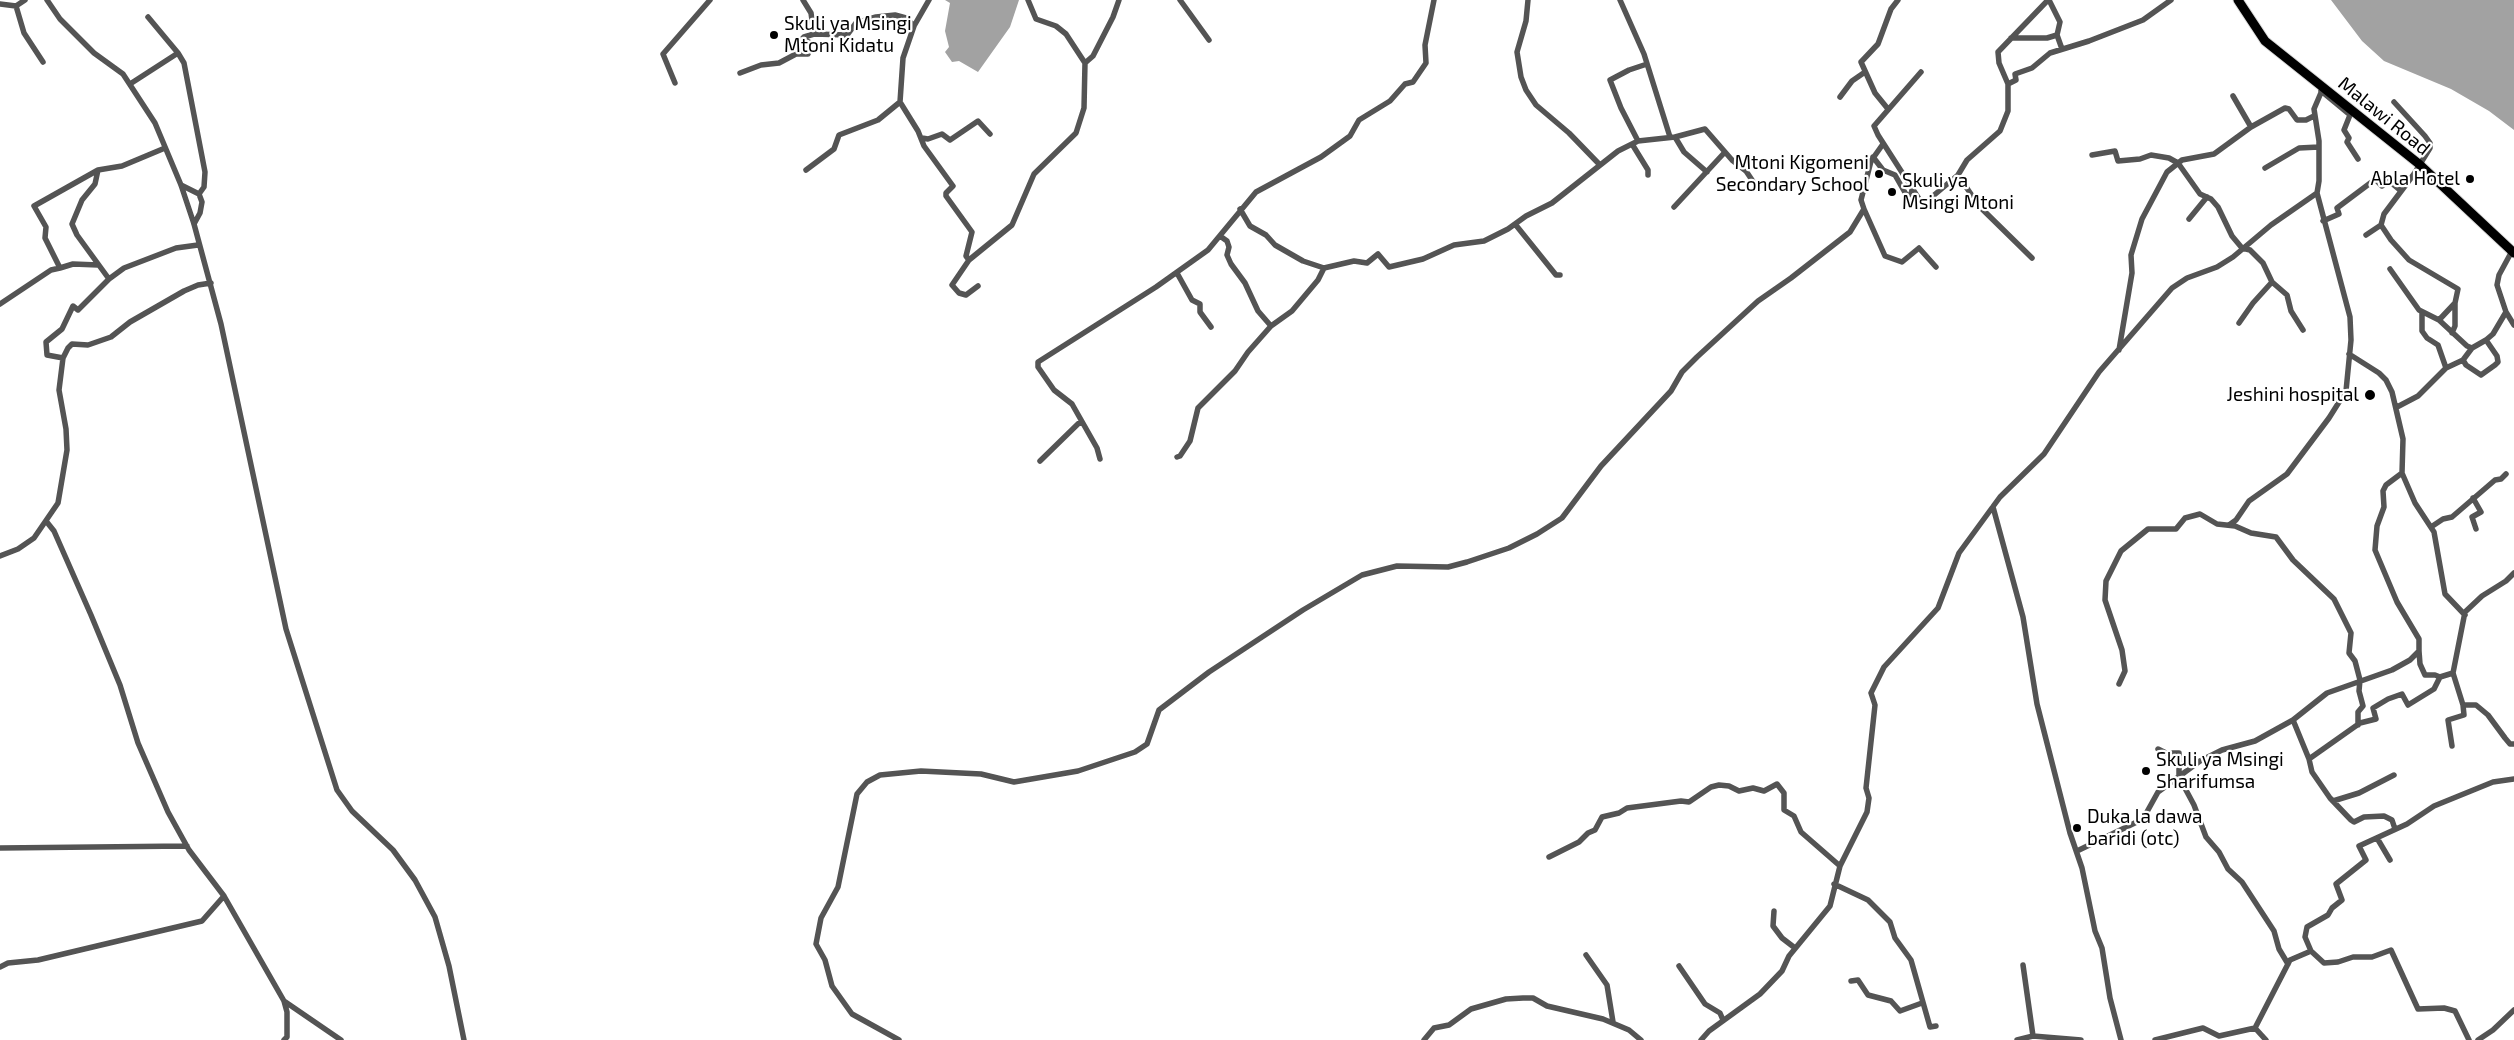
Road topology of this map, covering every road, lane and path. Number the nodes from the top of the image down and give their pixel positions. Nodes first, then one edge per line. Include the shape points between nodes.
1 (25, 0) edge
2 (47, 0) edge
3 (710, 0) edge
4 (803, 0) edge
5 (929, 0) edge
6 (1028, 0) edge
7 (1119, 0) edge
8 (1180, 0) edge
9 (1434, 0) edge
10 (1528, 0) edge
11 (1620, 0) edge
12 (1898, 0) edge
13 (2049, 0) edge
14 (2171, 0) edge
15 (2238, 0) edge
16 (0, 4) edge
17 (16, 6) junction
18 (148, 17) dead end
19 (914, 26) junction
20 (814, 34) junction
21 (2057, 35) junction
22 (2011, 38) junction
23 (802, 39) junction
24 (1209, 40) dead end
25 (2062, 49) junction
26 (178, 53) junction
27 (796, 54) junction
28 (43, 62) dead end
29 (1085, 63) junction
30 (1647, 64) junction
31 (1865, 72) junction
32 (1921, 72) dead end
33 (740, 73) dead end
34 (675, 83) dead end
35 (130, 84) junction
36 (2008, 84) junction
37 (2322, 89) junction
38 (2232, 96) dead end
39 (1840, 97) dead end
40 (900, 102) junction
41 (2394, 102) dead end
42 (1888, 109) junction
43 (2314, 116) junction
44 (2251, 127) junction
45 (990, 134) dead end
46 (1673, 137) junction
47 (922, 138) junction
48 (1635, 142) junction
49 (1883, 144) junction
50 (2319, 147) junction
51 (165, 148) junction
52 (1725, 152) junction
53 (2092, 155) dead end
54 (1873, 157) junction
55 (2358, 159) dead end
56 (2178, 163) junction
57 (2419, 164) junction
58 (1600, 165) junction
59 (2265, 168) dead end
60 (98, 170) junction
61 (806, 170) dead end
62 (1707, 172) junction
63 (1648, 175) dead end
64 (1958, 175) junction
65 (1754, 183) dead end
66 (181, 185) junction
67 (1912, 190) junction
68 (2400, 191) junction
69 (2316, 193) junction
70 (199, 194) junction
71 (2207, 197) junction
72 (1674, 207) dead end
73 (1240, 209) junction
74 (1864, 209) junction
75 (2189, 219) dead end
76 (2323, 221) junction
77 (194, 224) junction
78 (1516, 224) junction
79 (2381, 225) junction
80 (2366, 235) dead end
81 (1220, 236) junction
82 (198, 245) junction
83 (2242, 248) junction
84 (2513, 252) edge
85 (2032, 258) dead end
86 (969, 260) junction
87 (98, 265) junction
88 (1936, 267) dead end
89 (60, 268) junction
90 (1324, 268) junction
91 (2390, 269) dead end
92 (1177, 273) junction
93 (1560, 275) dead end
94 (109, 278) junction
95 (2272, 282) junction
96 (210, 283) junction
97 (978, 286) dead end
98 (2455, 303) junction
99 (0, 304) edge
100 (2422, 312) junction
101 (2506, 312) junction
102 (2439, 320) junction
103 (2239, 323) dead end
104 (2514, 325) edge
105 (1271, 326) junction
106 (1211, 327) dead end
107 (2304, 330) dead end
108 (2452, 333) junction
109 (2486, 340) junction
110 (2472, 348) junction
111 (2119, 350) junction
112 (2349, 354) junction
113 (63, 358) junction
114 (2463, 360) junction
115 (2446, 368) junction
116 (2397, 407) junction
117 (1081, 421) junction
118 (1176, 457) dead end
119 (1100, 459) dead end
120 (1040, 461) dead end
121 (2402, 474) junction
122 (2506, 474) dead end
123 (2473, 498) junction
124 (1993, 507) junction
125 (46, 521) junction
126 (2228, 525) junction
127 (2431, 527) junction
128 (2476, 529) dead end
129 (0, 556) edge
130 (2514, 573) edge
131 (2465, 615) junction
132 (2419, 651) junction
133 (2452, 673) junction
134 (2440, 677) junction
135 (2360, 680) junction
136 (2119, 684) dead end
137 (2463, 705) junction
138 (2292, 720) junction
139 (2358, 725) junction
140 (2514, 744) edge
141 (2452, 746) dead end
142 (2158, 749) dead end
143 (2309, 759) junction
144 (2394, 775) dead end
145 (2179, 777) junction
146 (2514, 779) edge
147 (2333, 802) junction
148 (2395, 829) junction
149 (2377, 838) junction
150 (187, 846) junction
151 (0, 848) edge
152 (2078, 851) junction
153 (1549, 857) dead end
154 (2390, 860) dead end
155 (1840, 866) junction
156 (1834, 884) junction
157 (224, 896) junction
158 (1774, 911) dead end
159 (1795, 948) junction
160 (2311, 951) junction
161 (1586, 955) dead end
162 (2288, 964) junction
163 (2023, 965) dead end
164 (1679, 966) dead end
165 (0, 967) edge
166 (1851, 981) dead end
167 (284, 1001) junction
168 (1922, 1003) junction
169 (2514, 1010) edge
170 (1723, 1020) junction
171 (1613, 1022) junction
172 (1936, 1026) dead end
173 (2255, 1028) junction
174 (2033, 1036) junction
175 (284, 1040) edge
176 (342, 1040) edge
177 (464, 1040) edge
178 (899, 1040) edge
179 (1424, 1040) edge
180 (1641, 1040) edge
181 (1701, 1040) edge
182 (2017, 1040) edge
183 (2081, 1040) edge
184 (2121, 1040) edge
185 (2155, 1040) edge
186 (2266, 1040) edge
187 (2469, 1040) edge
188 (2478, 1040) edge

1 - 17 street
2 - 35 street via 60,19 94,54 123,74
3 - 34 street via 663,54
4 - 20 street via 811,13
5 - 19 street
6 - 29 street via 1036,19 1056,26 1066,34
7 - 29 street via 1093,56
8 - 24 street
9 - 73 street via 1425,45 1426,64 1419,76 1400,87 1382,107 1359,120 1350,136 1321,157 1256,192
10 - 58 street via 1517,52 1526,90 1536,105
11 - 30 street
12 - 31 street via 1891,9 1878,44 1861,62
13 - 21 street via 2060,22
13 - 22 street
14 - 25 street via 2143,20
15 - 37 main road, Malawi Road via 2265,41
16 - 17 street
17 - 28 street via 24,33
18 - 26 street
19 - 20 street via 906,18 895,15 856,23 847,34
19 - 40 street via 903,58
20 - 23 street
21 - 22 street
21 - 25 street
22 - 36 street via 2001,45 1998,52
23 - 27 street
23 - 27 street via 809,42 810,50 808,54
25 - 36 street via 2050,53 2032,68 2015,74 2016,80
26 - 35 street
26 - 70 street via 187,73 205,172 204,187
27 - 33 street
29 - 86 street via 1084,108 1076,133 1034,174 1012,225
30 - 46 street
30 - 48 street via 1610,80
31 - 39 street via 1852,81
31 - 42 street via 1875,93
32 - 42 street
35 - 51 street
36 - 64 street via 2008,111 2004,126 1967,160
37 - 43 street
37 - 55 street via 2350,115 2344,130 2349,138 2347,142
37 - 57 main road, Malawi Road
38 - 44 street
40 - 47 street
40 - 61 street via 878,120 839,135 834,148
41 - 57 street via 2430,143
42 - 49 street via 1874,126
43 - 44 street via 2297,120 2285,108
43 - 50 street
44 - 56 street via 2214,154
45 - 47 street via 978,122 950,140 942,134
46 - 48 street
46 - 52 street via 1705,129
46 - 62 street via 1684,152
47 - 86 street via 924,146 952,186 946,196 972,232 966,256
48 - 58 street
48 - 63 street
49 - 54 street
49 - 67 street
50 - 59 street via 2299,148
50 - 69 street
51 - 60 street via 122,166
51 - 66 street
52 - 62 street
52 - 65 street
53 - 56 street via 2115,150 2117,161 2151,155 2170,158
54 - 67 street via 1883,170 1895,176 1907,196
54 - 74 street via 1861,200
56 - 71 street via 2194,187
56 - 111 street via 2159,185 2137,231 2130,255 2132,272
57 - 68 street
57 - 84 main road, Malawi Road
58 - 78 street via 1552,203
60 - 87 street via 95,184 82,200 72,224
60 - 89 street via 34,206 46,227 45,238
62 - 72 street
64 - 67 street via 1924,202
64 - 85 street via 1978,206
66 - 70 street
66 - 77 street
68 - 76 street via 2390,181 2382,186 2373,181 2337,208 2339,214
68 - 79 street via 2384,214
69 - 76 street
69 - 83 street
70 - 77 street via 202,202
71 - 75 street
71 - 83 street via 2218,207 2232,236
73 - 81 street
73 - 90 street via 1250,226 1266,234 1275,244 1302,261
74 - 88 street via 1885,256 1902,262 1919,248
74 - 178 street via 1850,232 1758,300 1697,357 1682,372 1671,391 1606,460 1562,518 1537,534 1509,548 1448,567 1397,566 1354,579 1209,672 1159,710 1147,744 1135,752 1078,771 1014,782 980,774 921,771 880,775 867,782 857,794 838,887 821,918 816,944 825,960 832,986 852,1014
76 - 112 street via 2350,317
77 - 82 street
78 - 90 street via 1484,241 1454,245 1400,266 1389,267 1378,254 1367,263 1354,261
78 - 93 street via 1552,270
79 - 80 street
79 - 98 street via 2409,260 2458,290
81 - 92 street via 1208,250
81 - 105 street via 1226,241 1228,259 1236,274 1245,283 1258,312
82 - 94 street via 156,255
82 - 96 street
83 - 95 street via 2250,250 2264,263
83 - 111 street via 2217,267 2187,278 2172,288
84 - 101 street via 2498,281
86 - 97 street via 954,281 954,289 966,295
87 - 89 street via 74,264
87 - 94 street
89 - 99 street via 51,270
90 - 105 street via 1292,311
91 - 100 street
92 - 106 street via 1192,300 1200,304 1200,312
92 - 117 street via 1038,362 1054,390 1072,404
94 - 113 street via 78,310 73,306 62,329 46,342 47,355
95 - 103 street
95 - 107 street via 2287,295 2291,311
96 - 113 street via 184,291 111,336 88,345 72,344
96 - 177 street via 286,628 337,790 352,811 393,850 415,880 435,917
98 - 102 street
98 - 108 street
100 - 102 street
100 - 115 street via 2422,331 2438,345
101 - 104 street
101 - 109 street
102 - 108 street
105 - 118 street via 1238,368 1198,408 1190,442
108 - 110 street
109 - 110 street
109 - 114 street via 2497,356 2495,365 2480,375
110 - 114 street
111 - 124 street via 2099,372 2044,454
112 - 116 street via 2362,360 2386,380
112 - 126 street via 2346,391 2329,418 2287,474 2250,501 2236,520
113 - 125 street via 59,390 67,450 58,503
114 - 115 street
115 - 116 street via 2418,396
116 - 121 street via 2404,439
117 - 119 street
117 - 120 street
121 - 127 street via 2415,503
121 - 132 street via 2383,491 2384,507 2377,526 2374,550 2397,602 2420,638
122 - 123 street
123 - 127 street via 2452,516
123 - 128 street via 2481,512 2472,517
124 - 152 street via 2023,617 2037,704 2056,781
124 - 155 street via 1959,553 1938,608 1884,667 1871,692 1875,705 1866,788 1869,798 1867,812
125 - 129 street via 34,538 18,550
125 - 150 street via 54,531 120,685 138,743 168,812
126 - 135 street via 2276,537 2293,560 2334,599 2351,633 2350,653
126 - 136 street via 2217,524 2200,514 2194,515 2185,518 2176,529 2148,529 2121,551 2106,581 2105,600 2122,650 2125,671
127 - 131 street via 2445,594
130 - 131 street via 2482,596
131 - 133 street
132 - 134 street via 2425,675
132 - 135 street via 2392,670
133 - 134 street
133 - 137 street
134 - 139 street via 2434,689 2422,698 2408,705 2402,694 2397,695 2373,708 2376,719
135 - 138 street via 2327,693
135 - 139 street via 2363,706 2358,712
137 - 140 street via 2476,705 2510,744
137 - 141 street via 2462,717 2448,720
138 - 143 street
138 - 145 street via 2255,741 2209,756
139 - 143 street
142 - 145 street via 2179,753
143 - 147 street via 2312,772
144 - 147 street
145 - 152 street via 2158,792 2142,820
145 - 162 street via 2206,837 2228,869 2247,889 2274,931
146 - 148 street via 2493,782 2434,806
147 - 148 street via 2354,822 2364,817 2384,816 2392,820
148 - 149 street
149 - 154 street
149 - 160 street via 2359,846 2366,860 2336,884 2342,900 2328,915 2307,927 2305,937
150 - 151 street
150 - 157 street
152 - 184 street
153 - 155 street via 1595,830 1602,817 1627,808 1689,802 1719,785 1739,791 1754,788 1764,791 1776,784 1784,793 1784,810 1794,816 1801,832
155 - 156 street
156 - 159 street via 1830,906
156 - 168 street via 1868,900 1890,922 1895,938 1911,960
157 - 165 street via 202,921
157 - 167 street
158 - 159 street via 1774,926
159 - 170 street via 1782,971 1760,994
160 - 162 street
160 - 187 street via 2324,963 2365,955 2368,958 2391,950 2418,1009 2455,1011
161 - 171 street via 1608,985
162 - 173 street
163 - 174 street
164 - 170 street via 1705,1004 1720,1013
166 - 168 street via 1858,980 1868,995 1892,1001 1900,1011
167 - 175 street via 288,1037
167 - 176 street
168 - 172 street via 1930,1027
169 - 188 street
170 - 181 street
171 - 179 street via 1547,1006 1533,998 1512,998 1471,1009 1449,1025 1434,1028
171 - 180 street
173 - 185 street via 2219,1036 2203,1028
173 - 186 street
174 - 182 street
174 - 183 street

